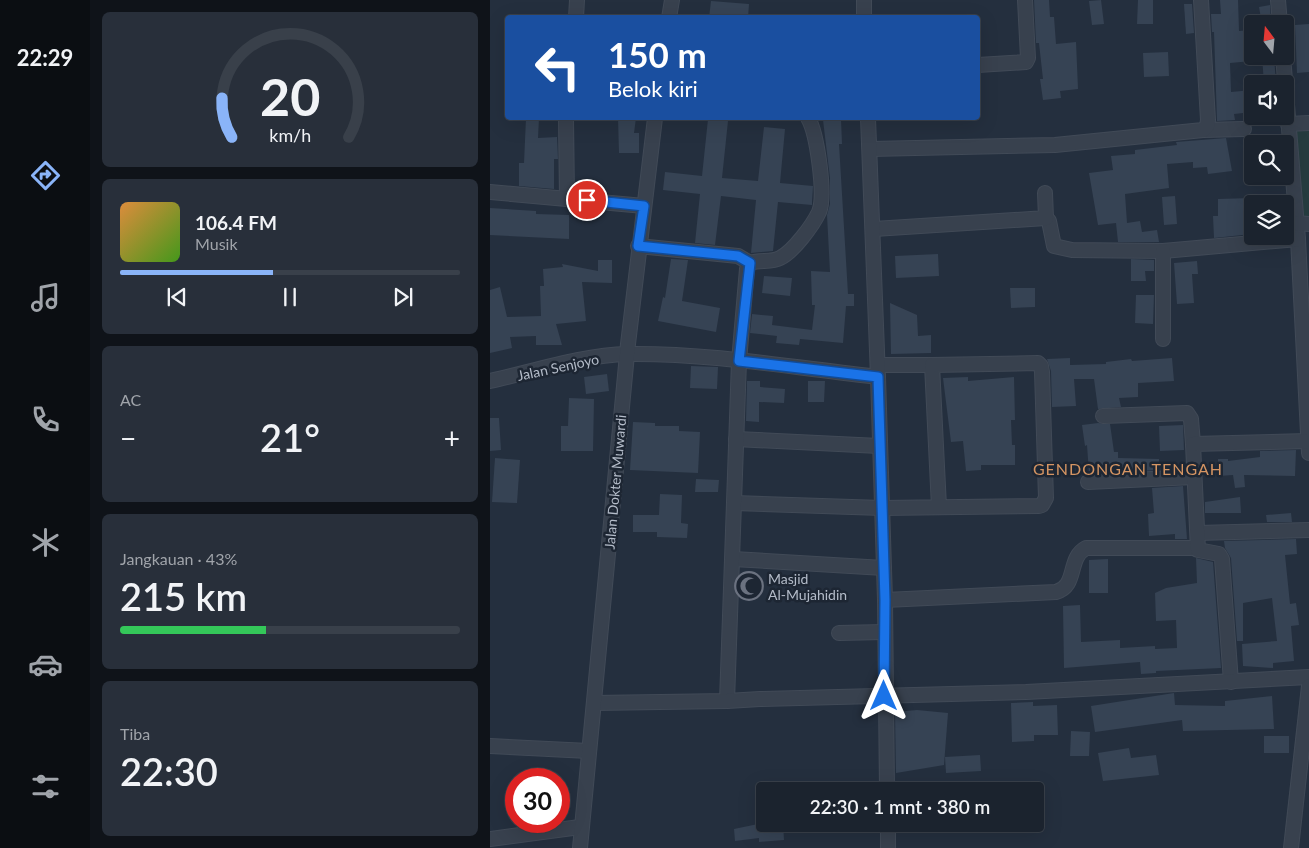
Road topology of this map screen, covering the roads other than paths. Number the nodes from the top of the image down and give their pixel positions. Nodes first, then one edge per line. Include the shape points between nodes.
1 (577, 0) edge
2 (672, 0) edge
3 (864, 0) edge
4 (1025, 0) edge
5 (1201, 0) edge
6 (1278, 0) edge
7 (576, 15) edge
8 (670, 15) edge
9 (864, 15) edge
10 (1279, 15) edge
11 (980, 65) edge
12 (566, 120) edge
13 (655, 120) edge
14 (809, 120) edge
15 (868, 120) edge
16 (1309, 123) edge
17 (1294, 124) edge
18 (1288, 125) edge
19 (1244, 129) dead end
20 (1203, 130) junction
21 (870, 149) junction
22 (490, 192) edge
23 (1044, 193) dead end
24 (568, 199) junction
25 (644, 206) junction
26 (1046, 218) junction
27 (1302, 223) edge
28 (874, 229) junction
29 (1298, 239) junction
30 (638, 246) junction
31 (1162, 251) junction
32 (750, 263) junction
33 (1163, 339) dead end
34 (1306, 344) edge
35 (627, 354) junction
36 (739, 361) junction
37 (932, 366) junction
38 (878, 371) junction
39 (490, 381) edge
40 (1103, 416) dead end
41 (736, 439) junction
42 (1193, 444) junction
43 (879, 446) junction
44 (1309, 447) edge
45 (1194, 477) junction
46 (1088, 482) dead end
47 (734, 503) junction
48 (939, 507) junction
49 (882, 508) junction
50 (1309, 530) edge
51 (1198, 533) junction
52 (1198, 548) junction
53 (733, 559) junction
54 (884, 568) junction
55 (885, 600) junction
56 (884, 632) junction
57 (839, 634) dead end
58 (1309, 676) edge
59 (1232, 682) junction
60 (1309, 686) edge
61 (884, 696) junction
62 (728, 701) junction
63 (594, 702) junction
64 (1307, 709) edge
65 (490, 746) edge
66 (588, 751) junction
67 (887, 782) edge
68 (580, 827) junction
69 (888, 832) edge
70 (490, 839) edge
71 (580, 848) edge
72 (888, 848) edge
73 (1291, 848) edge

1 - 7 street
2 - 8 street
3 - 9 street
4 - 11 street via 1026,62
5 - 20 street via 1208,120
6 - 10 street
12 - 24 street
13 - 25 street, Jalan Dokter Muwardi
14 - 32 street via 814,130 819,173 819,212 797,243 780,258
15 - 21 street
16 - 17 street
18 - 27 street
19 - 20 street
20 - 21 street via 1056,144
21 - 28 street
22 - 24 street
23 - 26 street
24 - 25 street
25 - 30 street, Jalan Dokter Muwardi
26 - 28 street
26 - 31 street via 1054,246 1072,250
27 - 29 street
28 - 38 street
29 - 31 street
29 - 34 street
30 - 32 street via 738,256
30 - 35 street, Jalan Dokter Muwardi
31 - 33 street
32 - 36 street
34 - 44 street
35 - 36 street, Jalan Senjoyo
35 - 39 street, Jalan Senjoyo via 588,359
35 - 63 street, Jalan Dokter Muwardi
36 - 38 street, Jalan Senjoyo
36 - 41 street
37 - 38 street, Jalan Senjoyo
37 - 48 street
37 - 48 street, Jalan Senjoyo via 1033,362 1041,366 1042,372 1045,503 1039,506
38 - 43 street
40 - 42 street via 1187,414 1190,416
41 - 43 street
41 - 47 street
42 - 44 street
42 - 45 street
43 - 49 street
45 - 46 street
45 - 51 street
47 - 49 street
47 - 53 street
48 - 49 street
49 - 54 street
50 - 51 street
51 - 52 street
52 - 55 street via 1086,548 1076,556 1068,586 1056,592
52 - 59 street via 1201,552 1219,554 1222,559
53 - 54 street
53 - 62 street
54 - 55 street
55 - 56 street
56 - 57 street
56 - 61 street
58 - 59 street
59 - 61 street
60 - 64 street
61 - 62 street
61 - 67 street
62 - 63 street
63 - 66 street, Jalan Dokter Muwardi
64 - 73 street
65 - 66 street
66 - 68 street, Jalan Dokter Muwardi
68 - 70 street
68 - 71 street, Jalan Dokter Muwardi
69 - 72 street

